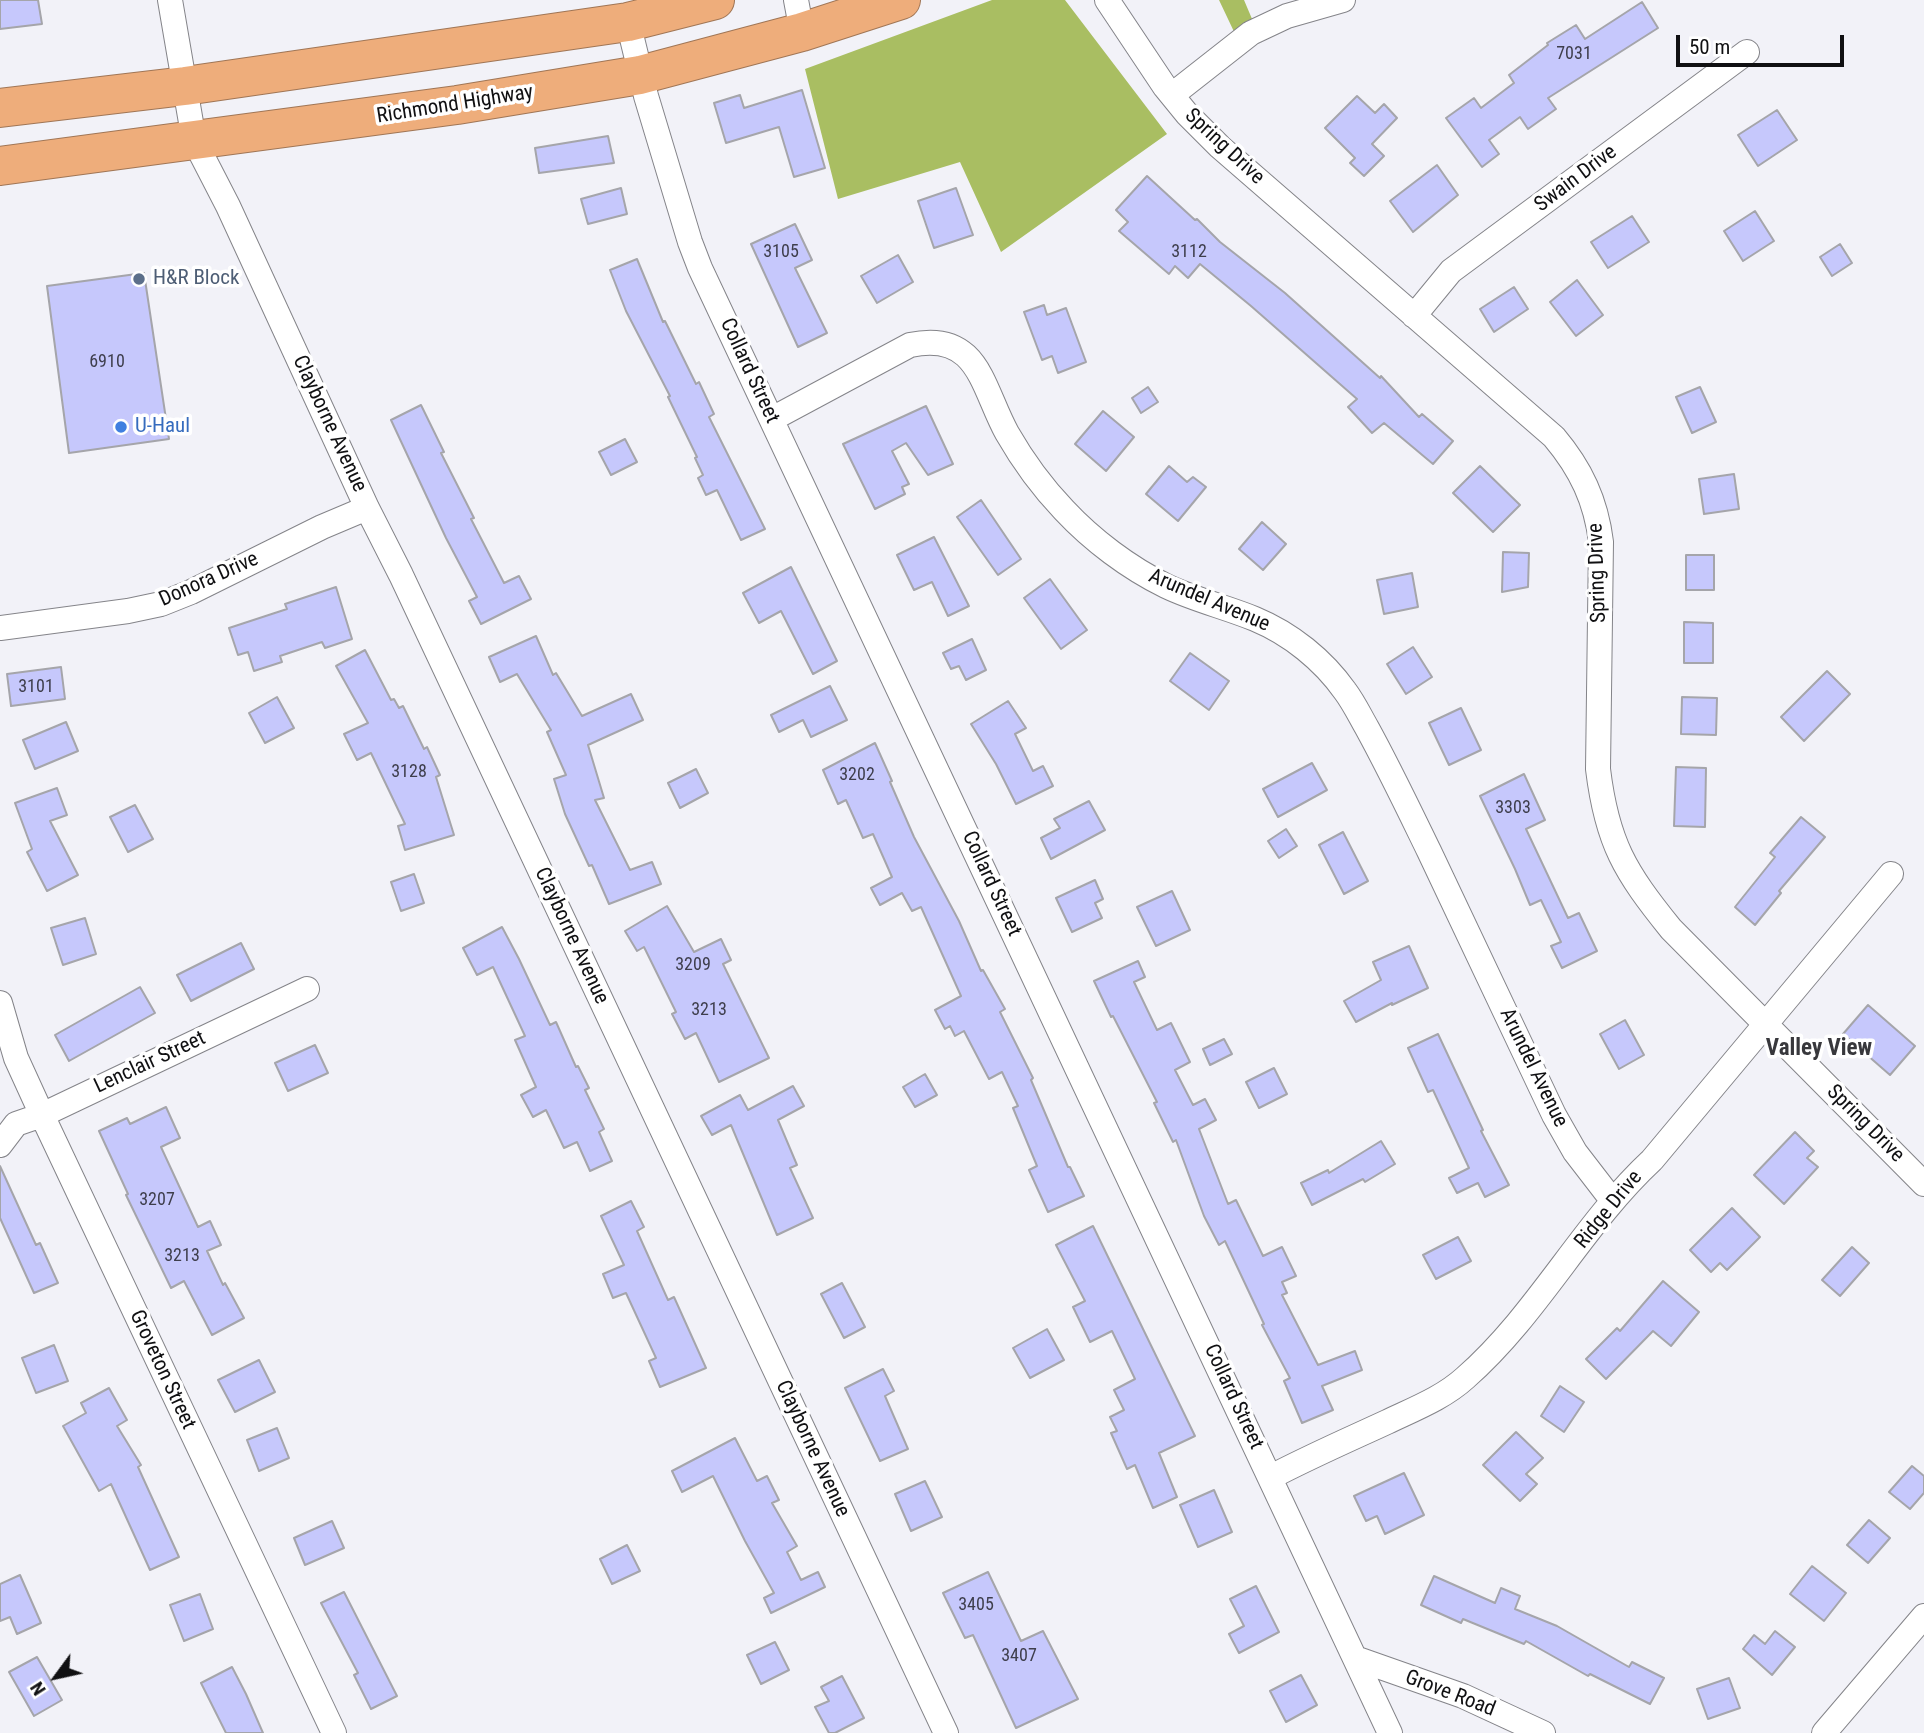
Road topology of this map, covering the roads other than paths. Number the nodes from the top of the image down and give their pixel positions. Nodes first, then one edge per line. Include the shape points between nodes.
1 (170, 0) edge
2 (715, 0) edge
3 (901, 0) edge
4 (1107, 0) edge
5 (1343, 0) edge
6 (799, 16) edge
7 (628, 22) junction
8 (1747, 52) dead end
9 (640, 75) junction
10 (184, 86) junction
11 (1172, 95) junction
12 (0, 108) edge
13 (194, 140) junction
14 (0, 166) edge
15 (1414, 316) junction
16 (772, 419) junction
17 (367, 508) junction
18 (0, 628) edge
19 (1891, 874) dead end
20 (307, 989) dead end
21 (0, 1003) edge
22 (1766, 1024) junction
23 (42, 1115) junction
24 (0, 1145) edge
25 (1924, 1184) edge
26 (1612, 1200) junction
27 (1271, 1477) junction
28 (1924, 1615) edge
29 (1355, 1658) junction
30 (334, 1733) edge
31 (946, 1733) edge
32 (1390, 1733) edge
33 (1543, 1733) edge
34 (1824, 1733) edge

1 - 10 street, Clayborne Avenue
2 - 7 highway
3 - 6 highway, Richmond Highway
4 - 11 street, Spring Drive
5 - 11 street via 1287,16 1251,33
6 - 9 highway, Richmond Highway
7 - 9 street, Collard Street
7 - 10 highway
8 - 15 street, Swain Drive via 1451,271
9 - 13 highway, Richmond Highway
9 - 16 street, Collard Street via 690,242
10 - 12 highway
10 - 13 street, Clayborne Avenue
11 - 15 street, Spring Drive via 1220,147
13 - 14 highway, Richmond Highway
13 - 17 street, Clayborne Avenue
15 - 22 street, Spring Drive via 1554,437 1586,482 1601,542 1598,769 1611,833 1628,872 1671,929
16 - 26 street, Arundel Avenue via 910,345 927,341 945,344 972,362 1031,471 1092,537 1165,585 1256,619 1312,654 1347,694 1389,768 1555,1115 1575,1152
16 - 27 street, Collard Street
17 - 18 street, Donora Drive via 161,604
17 - 31 street, Clayborne Avenue
19 - 22 street, Ridge Drive
20 - 23 street, Lenclair Street
21 - 23 street, Groveton Street via 16,1058
22 - 25 street, Spring Drive
22 - 26 street, Ridge Drive via 1652,1160
23 - 24 street, Lenclair Street via 16,1124
23 - 30 street, Groveton Street
26 - 27 street, Ridge Drive via 1566,1264 1464,1379 1431,1401
27 - 29 street, Collard Street
28 - 34 street
29 - 32 street, Collard Street
29 - 33 street, Grove Road via 1463,1696

